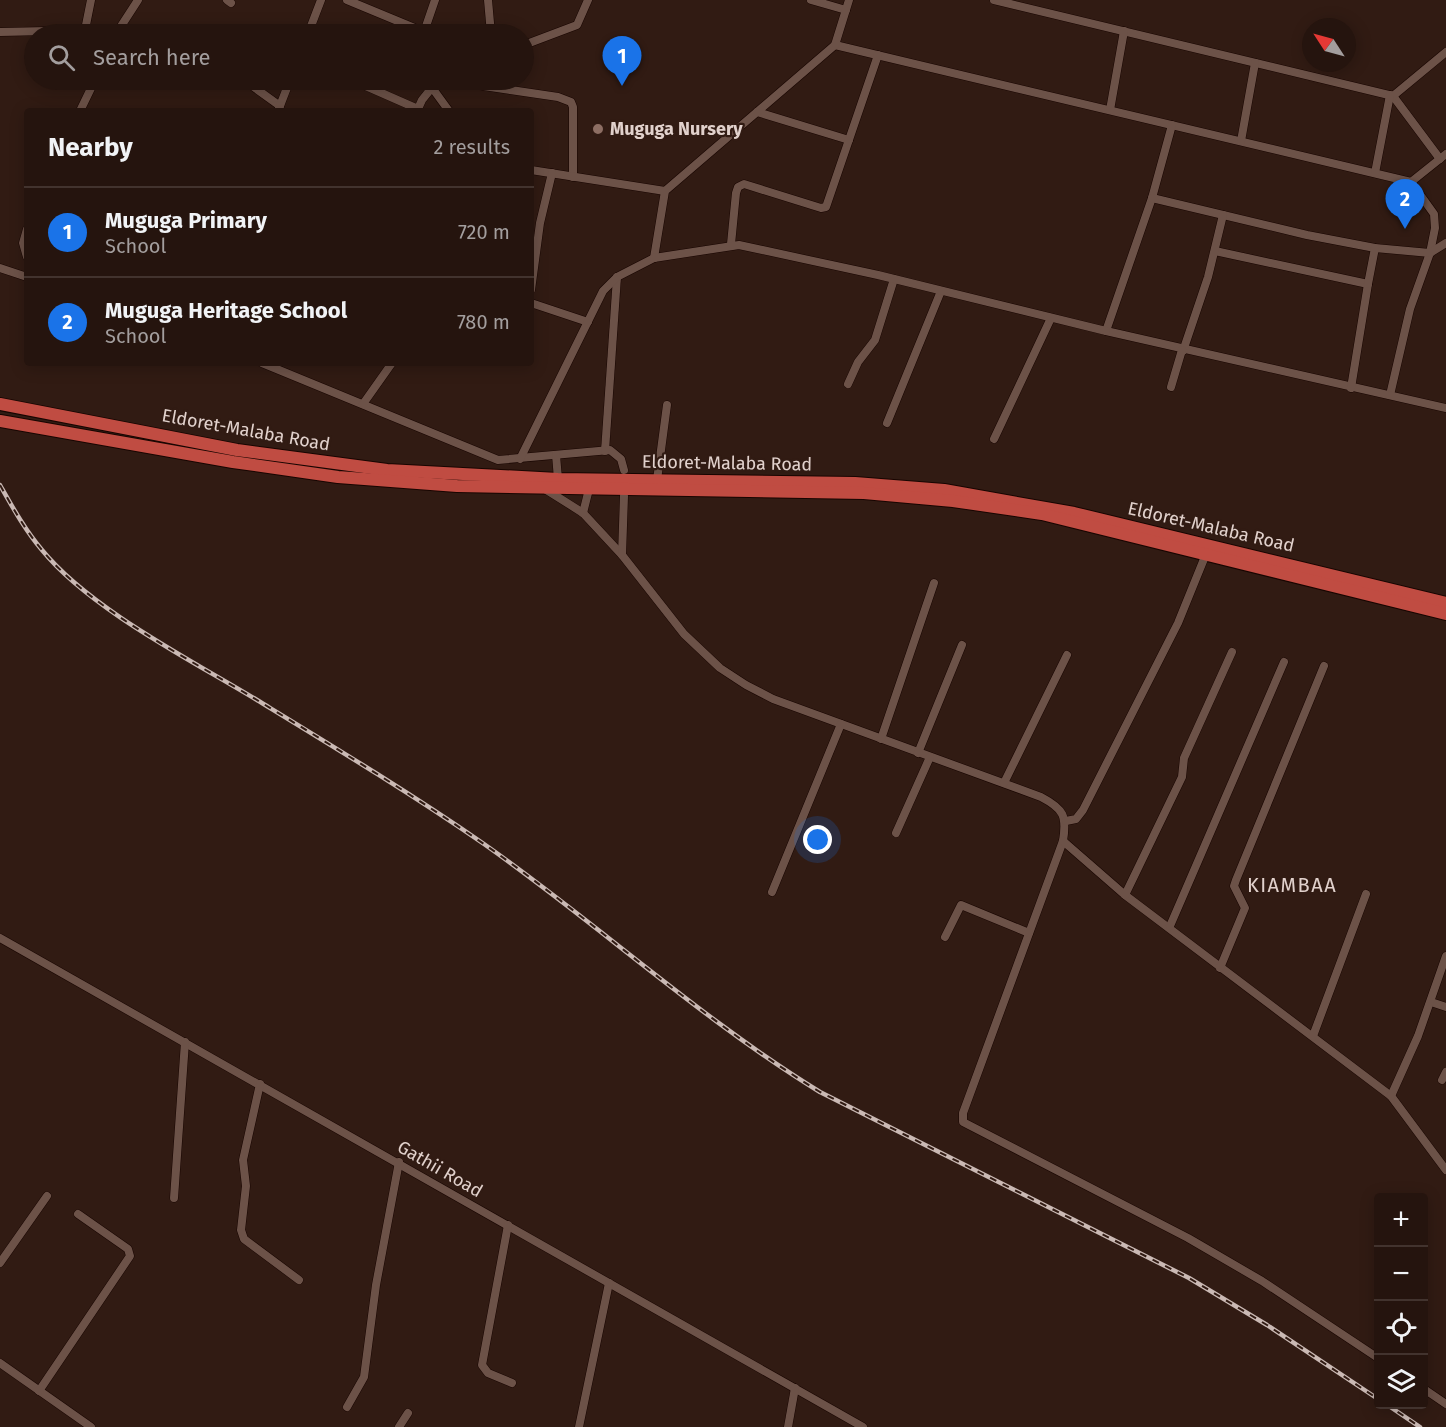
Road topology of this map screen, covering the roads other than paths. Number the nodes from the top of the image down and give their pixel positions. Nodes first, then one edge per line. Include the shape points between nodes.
1 (91, 0) edge
2 (138, 0) edge
3 (321, 0) edge
4 (347, 0) edge
5 (435, 0) edge
6 (488, 0) edge
7 (588, 0) edge
8 (811, 0) edge
9 (849, 0) edge
10 (994, 0) edge
11 (360, 2) edge
12 (846, 10) junction
13 (86, 24) edge
14 (122, 24) edge
15 (312, 24) edge
16 (407, 24) edge
17 (428, 24) edge
18 (490, 24) edge
19 (24, 31) edge
20 (1124, 31) junction
21 (0, 32) edge
22 (534, 41) edge
23 (835, 45) junction
24 (1446, 52) edge
25 (878, 55) junction
26 (1256, 63) junction
27 (90, 90) edge
28 (256, 90) edge
29 (286, 90) edge
30 (374, 90) edge
31 (432, 90) edge
32 (434, 90) edge
33 (525, 90) edge
34 (1392, 95) junction
35 (81, 108) edge
36 (279, 108) edge
37 (414, 108) edge
38 (419, 108) edge
39 (447, 108) edge
40 (1110, 110) junction
41 (757, 112) junction
42 (1172, 125) junction
43 (849, 140) junction
44 (1241, 141) junction
45 (1443, 156) edge
46 (534, 170) edge
47 (552, 173) junction
48 (1375, 173) junction
49 (573, 177) junction
50 (1411, 182) junction
51 (664, 191) junction
52 (1152, 198) junction
53 (1223, 215) junction
54 (534, 221) edge
55 (540, 223) junction
56 (1446, 243) edge
57 (731, 244) junction
58 (1375, 248) junction
59 (1215, 251) junction
60 (534, 253) edge
61 (1430, 253) junction
62 (654, 258) junction
63 (0, 268) edge
64 (24, 276) edge
65 (617, 277) junction
66 (894, 279) junction
67 (1368, 284) junction
68 (941, 291) junction
69 (534, 304) edge
70 (1051, 318) junction
71 (588, 322) junction
72 (1106, 331) junction
73 (1183, 351) junction
74 (269, 366) edge
75 (390, 366) edge
76 (848, 384) dead end
77 (1171, 387) dead end
78 (1351, 388) junction
79 (1390, 395) junction
80 (0, 404) edge
81 (363, 404) junction
82 (667, 405) dead end
83 (1446, 408) edge
84 (0, 421) edge
85 (887, 423) dead end
86 (994, 439) dead end
87 (605, 450) junction
88 (556, 454) junction
89 (520, 459) junction
90 (624, 470) dead end
91 (558, 479) junction
92 (657, 480) junction
93 (543, 488) junction
94 (589, 489) junction
95 (624, 496) dead end
96 (583, 513) junction
97 (1206, 554) junction
98 (622, 555) junction
99 (934, 583) dead end
100 (1446, 603) edge
101 (1446, 614) edge
102 (962, 645) dead end
103 (1232, 652) dead end
104 (1066, 655) dead end
105 (1284, 662) dead end
106 (1324, 666) dead end
107 (841, 724) junction
108 (881, 739) junction
109 (918, 753) junction
110 (930, 757) junction
111 (1004, 783) junction
112 (1066, 821) junction
113 (896, 833) dead end
114 (1063, 841) junction
115 (772, 892) dead end
116 (1365, 894) dead end
117 (1125, 895) junction
118 (1170, 926) junction
119 (1029, 933) junction
120 (945, 937) dead end
121 (0, 938) edge
122 (1446, 956) edge
123 (1221, 968) junction
124 (1431, 1002) junction
125 (1446, 1007) edge
126 (1312, 1036) junction
127 (185, 1042) junction
128 (260, 1084) junction
129 (1391, 1096) junction
130 (399, 1162) junction
131 (1446, 1170) edge
132 (48, 1196) dead end
133 (174, 1198) dead end
134 (78, 1214) dead end
135 (508, 1225) junction
136 (0, 1263) edge
137 (298, 1280) dead end
138 (609, 1283) junction
139 (1374, 1355) edge
140 (0, 1363) edge
141 (512, 1383) dead end
142 (795, 1388) junction
143 (39, 1391) junction
144 (1428, 1392) edge
145 (1446, 1404) edge
146 (347, 1407) dead end
147 (408, 1413) dead end
148 (91, 1427) edge
149 (399, 1427) edge
150 (579, 1427) edge
151 (788, 1427) edge
152 (863, 1427) edge

1 - 13 street
2 - 14 street
3 - 15 street
4 - 11 street
5 - 17 street
6 - 18 street
7 - 22 street via 577,25
8 - 12 street
9 - 12 street
10 - 20 street
11 - 16 street
12 - 23 street
19 - 21 street
20 - 26 street
20 - 40 street
23 - 25 street
23 - 41 street
24 - 34 street
25 - 40 street
25 - 43 street
26 - 34 street
26 - 44 street
27 - 35 street
28 - 36 street
29 - 36 street
30 - 37 street
31 - 38 street
32 - 39 street
33 - 49 street via 571,102
34 - 45 street
34 - 48 street
40 - 42 street
41 - 43 street
41 - 51 street
42 - 44 street
42 - 52 street
43 - 57 street via 824,208 752,185 738,187
44 - 48 street
45 - 50 street
46 - 47 street
47 - 49 street
47 - 55 street
48 - 50 street
49 - 51 street
50 - 61 street via 1436,220
51 - 62 street
52 - 53 street
52 - 72 street
53 - 58 street
53 - 59 street
54 - 55 street
55 - 60 street
56 - 61 street
57 - 62 street
57 - 66 street
58 - 61 street
58 - 67 street
59 - 67 street
59 - 73 street
61 - 79 street via 1410,309
62 - 65 street
63 - 64 street
65 - 71 street via 603,291
65 - 87 street
66 - 68 street
66 - 76 street via 875,340
67 - 78 street
68 - 70 street
68 - 85 street
69 - 71 street
70 - 72 street
70 - 86 street
71 - 89 street
72 - 73 street
73 - 77 street
73 - 78 street
74 - 81 street
75 - 81 street
78 - 79 street
79 - 83 street
80 - 91 highway, Eldoret-Malaba Road via 237,450 338,465
81 - 89 street via 498,460
82 - 92 street
84 - 93 highway, Eldoret-Malaba Road via 338,477
87 - 88 street
87 - 90 street via 621,459
88 - 89 street
88 - 91 street
91 - 92 highway, Eldoret-Malaba Road
92 - 100 highway, Eldoret-Malaba Road via 855,483 999,498
93 - 94 highway, Eldoret-Malaba Road
93 - 96 street
94 - 96 street
94 - 97 highway, Eldoret-Malaba Road via 864,493 953,501 1042,514
95 - 98 street
96 - 98 street
97 - 101 highway, Eldoret-Malaba Road
97 - 112 street via 1178,623 1083,810 1076,819
98 - 107 street via 684,634 720,668 773,699
99 - 108 street
102 - 109 street
103 - 117 street via 1184,758 1182,777
104 - 111 street
105 - 118 street
106 - 123 street via 1236,880 1236,891 1245,908
107 - 108 street
107 - 115 street
108 - 109 street
109 - 110 street
110 - 111 street
110 - 113 street
111 - 112 street via 1052,802
112 - 114 street
114 - 117 street
114 - 119 street
116 - 126 street
117 - 118 street
118 - 123 street
119 - 120 street via 960,905
119 - 139 street via 963,1122 1197,1243
121 - 127 street, Gathii Road
122 - 124 street
123 - 126 street
124 - 125 street
124 - 129 street
126 - 129 street
127 - 128 street, Gathii Road
127 - 133 street
128 - 130 street, Gathii Road
128 - 137 street via 243,1160 246,1186 241,1230 244,1239
129 - 131 street
130 - 135 street, Gathii Road
130 - 146 street via 364,1377
132 - 136 street
134 - 143 street via 126,1248 130,1256
135 - 138 street, Gathii Road
135 - 141 street via 482,1365 488,1373
138 - 142 street, Gathii Road
138 - 150 street
140 - 143 street
142 - 151 street
142 - 152 street, Gathii Road
143 - 148 street
144 - 145 street
147 - 149 street

